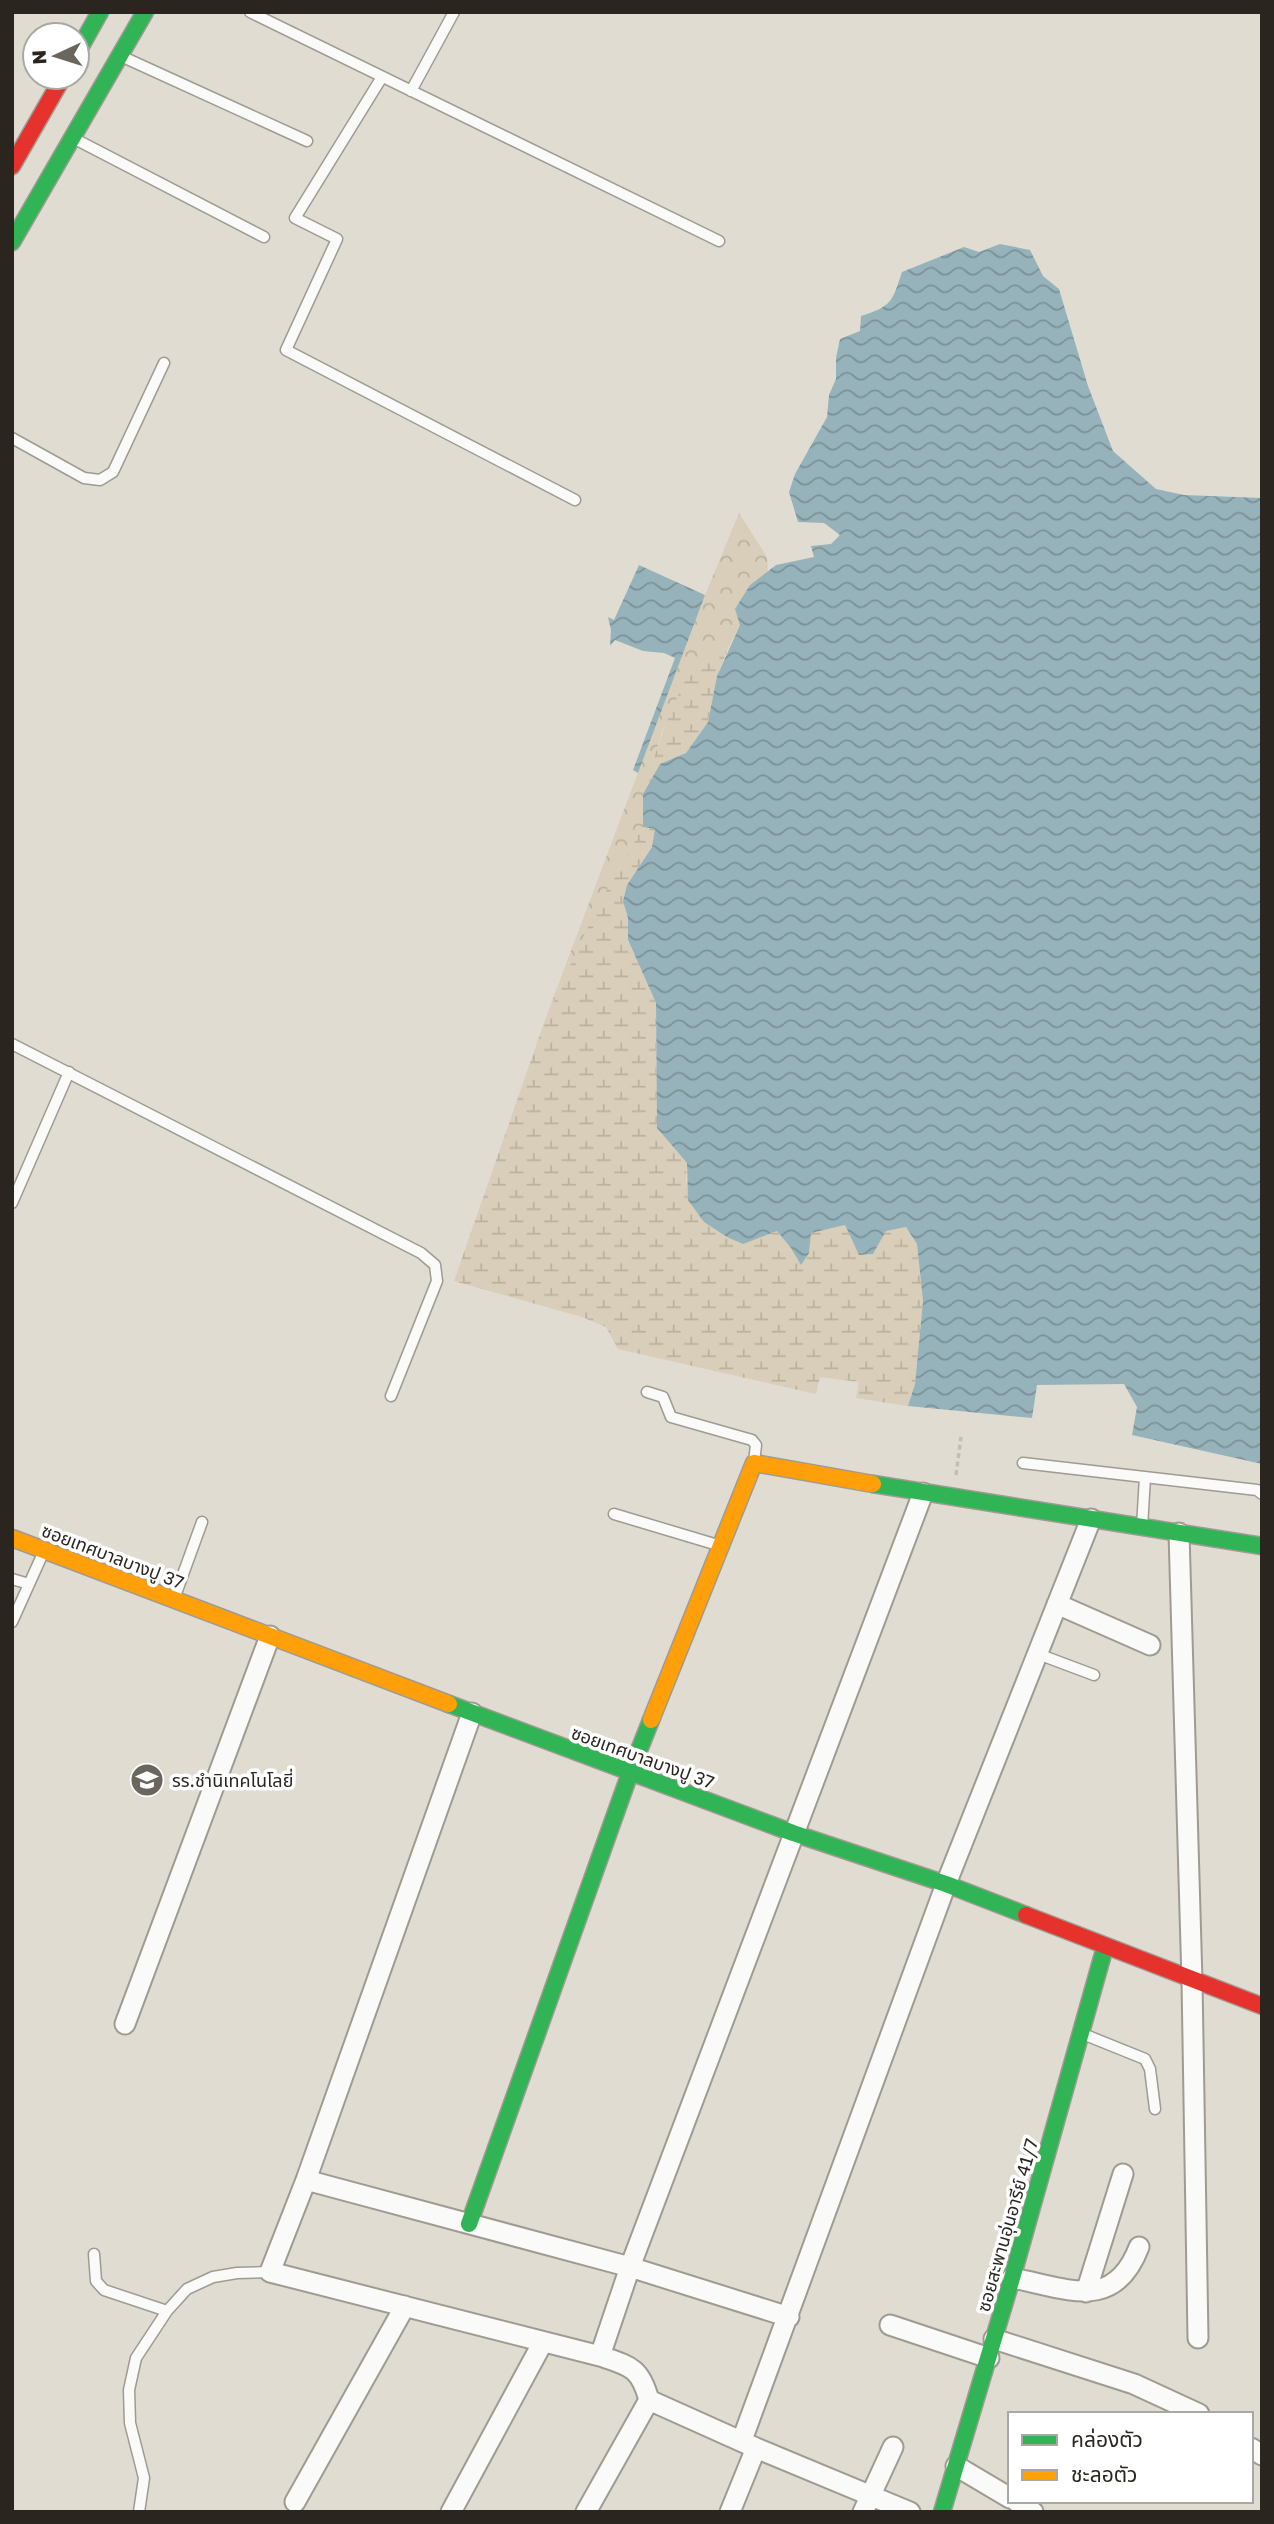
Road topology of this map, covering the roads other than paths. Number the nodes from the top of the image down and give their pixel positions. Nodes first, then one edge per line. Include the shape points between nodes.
1 (100, 12) edge
2 (145, 12) edge
3 (250, 12) edge
4 (454, 12) edge
5 (91, 28) edge
6 (119, 55) junction
7 (382, 77) junction
8 (55, 91) edge
9 (411, 91) junction
10 (73, 137) junction
11 (307, 141) dead end
12 (12, 166) edge
13 (264, 237) dead end
14 (719, 241) dead end
15 (12, 242) edge
16 (164, 363) dead end
17 (12, 438) edge
18 (575, 500) dead end
19 (12, 1044) edge
20 (69, 1072) junction
21 (12, 1203) edge
22 (647, 1392) dead end
23 (391, 1395) dead end
24 (754, 1463) junction
25 (1023, 1463) dead end
26 (1145, 1477) junction
27 (923, 1493) junction
28 (1262, 1494) edge
29 (614, 1514) dead end
30 (1091, 1518) junction
31 (202, 1522) dead end
32 (1142, 1527) junction
33 (1179, 1533) junction
34 (12, 1538) edge
35 (721, 1546) junction
36 (1262, 1546) edge
37 (44, 1550) junction
38 (12, 1579) edge
39 (29, 1584) junction
40 (173, 1600) junction
41 (1057, 1604) junction
42 (12, 1622) edge
43 (270, 1636) junction
44 (1150, 1645) dead end
45 (1038, 1654) junction
46 (1094, 1675) dead end
47 (472, 1713) junction
48 (630, 1773) junction
49 (793, 1833) junction
50 (946, 1884) junction
51 (1105, 1947) junction
52 (1192, 1981) junction
53 (1262, 2006) edge
54 (125, 2024) dead end
55 (1081, 2034) junction
56 (1155, 2109) dead end
57 (1123, 2174) dead end
58 (306, 2180) junction
59 (469, 2224) junction
60 (1139, 2247) dead end
61 (94, 2254) dead end
62 (630, 2267) junction
63 (270, 2272) junction
64 (1012, 2278) junction
65 (1086, 2292) junction
66 (405, 2306) junction
67 (167, 2311) junction
68 (789, 2317) junction
69 (890, 2325) dead end
70 (1198, 2338) dead end
71 (543, 2343) junction
72 (991, 2349) junction
73 (600, 2356) junction
74 (649, 2400) junction
75 (1195, 2412) edge
76 (749, 2444) junction
77 (893, 2447) dead end
78 (956, 2466) junction
79 (1008, 2497) edge
80 (295, 2502) dead end
81 (867, 2504) edge
82 (139, 2512) edge
83 (451, 2512) edge
84 (586, 2512) edge
85 (730, 2512) edge
86 (910, 2512) edge
87 (942, 2512) edge

1 - 5 street
2 - 6 street
3 - 7 lane
4 - 9 lane
6 - 10 street
6 - 11 lane
7 - 9 lane
7 - 18 lane via 295,218 337,239 286,350
8 - 12 street
9 - 14 lane
10 - 13 lane
10 - 15 street
16 - 17 lane via 113,472 100,480 84,478
19 - 20 lane
20 - 21 lane
20 - 23 lane via 421,1253 435,1265 437,1281
22 - 24 lane via 663,1397 671,1417 752,1440 756,1445
24 - 27 street
24 - 35 street
25 - 26 lane
26 - 28 lane
26 - 32 lane
27 - 30 street
27 - 49 street
29 - 35 lane
30 - 32 street
30 - 41 street
31 - 40 lane
32 - 33 street
33 - 36 street
33 - 52 street
34 - 37 street, ซอยเทศบาลบางปู 37
35 - 48 street
37 - 39 lane
37 - 40 street, ซอยเทศบาลบางปู 37
38 - 39 lane
39 - 42 lane
40 - 43 street, ซอยเทศบาลบางปู 37
41 - 44 street
41 - 45 street
43 - 47 street, ซอยเทศบาลบางปู 37
43 - 54 street
45 - 46 lane
45 - 50 street
47 - 48 street, ซอยเทศบาลบางปู 37
47 - 58 street
48 - 49 street, ซอยเทศบาลบางปู 37
48 - 59 street
49 - 50 street, ซอยเทศบาลบางปู 37
49 - 62 street
50 - 51 street, ซอยเทศบาลบางปู 37
50 - 68 street
51 - 52 street, ซอยเทศบาลบางปู 37
51 - 55 street, ซอยสะพานอุ่นอารีย์ 41/7
52 - 53 street, ซอยเทศบาลบางปู 37
52 - 70 street
55 - 56 lane via 1146,2059
55 - 64 street, ซอยสะพานอุ่นอารีย์ 41/7
57 - 65 street
58 - 59 street
58 - 63 street
59 - 62 street
60 - 65 street via 1113,2285
61 - 67 lane via 96,2281 104,2290
62 - 68 street
62 - 73 street
63 - 66 street
63 - 67 lane via 213,2277 187,2289
64 - 65 street
64 - 72 street, ซอยสะพานอุ่นอารีย์ 41/7
66 - 71 street
66 - 80 street
67 - 82 lane via 136,2358 129,2390 130,2423 144,2478
68 - 76 street
69 - 72 street
71 - 73 street
71 - 83 street
72 - 75 street via 1134,2384
72 - 78 street, ซอยสะพานอุ่นอารีย์ 41/7
73 - 74 street via 639,2373
74 - 76 street
74 - 84 street
76 - 81 street
76 - 85 street
77 - 81 street
78 - 79 street
78 - 87 street, ซอยสะพานอุ่นอารีย์ 41/7
81 - 86 street

